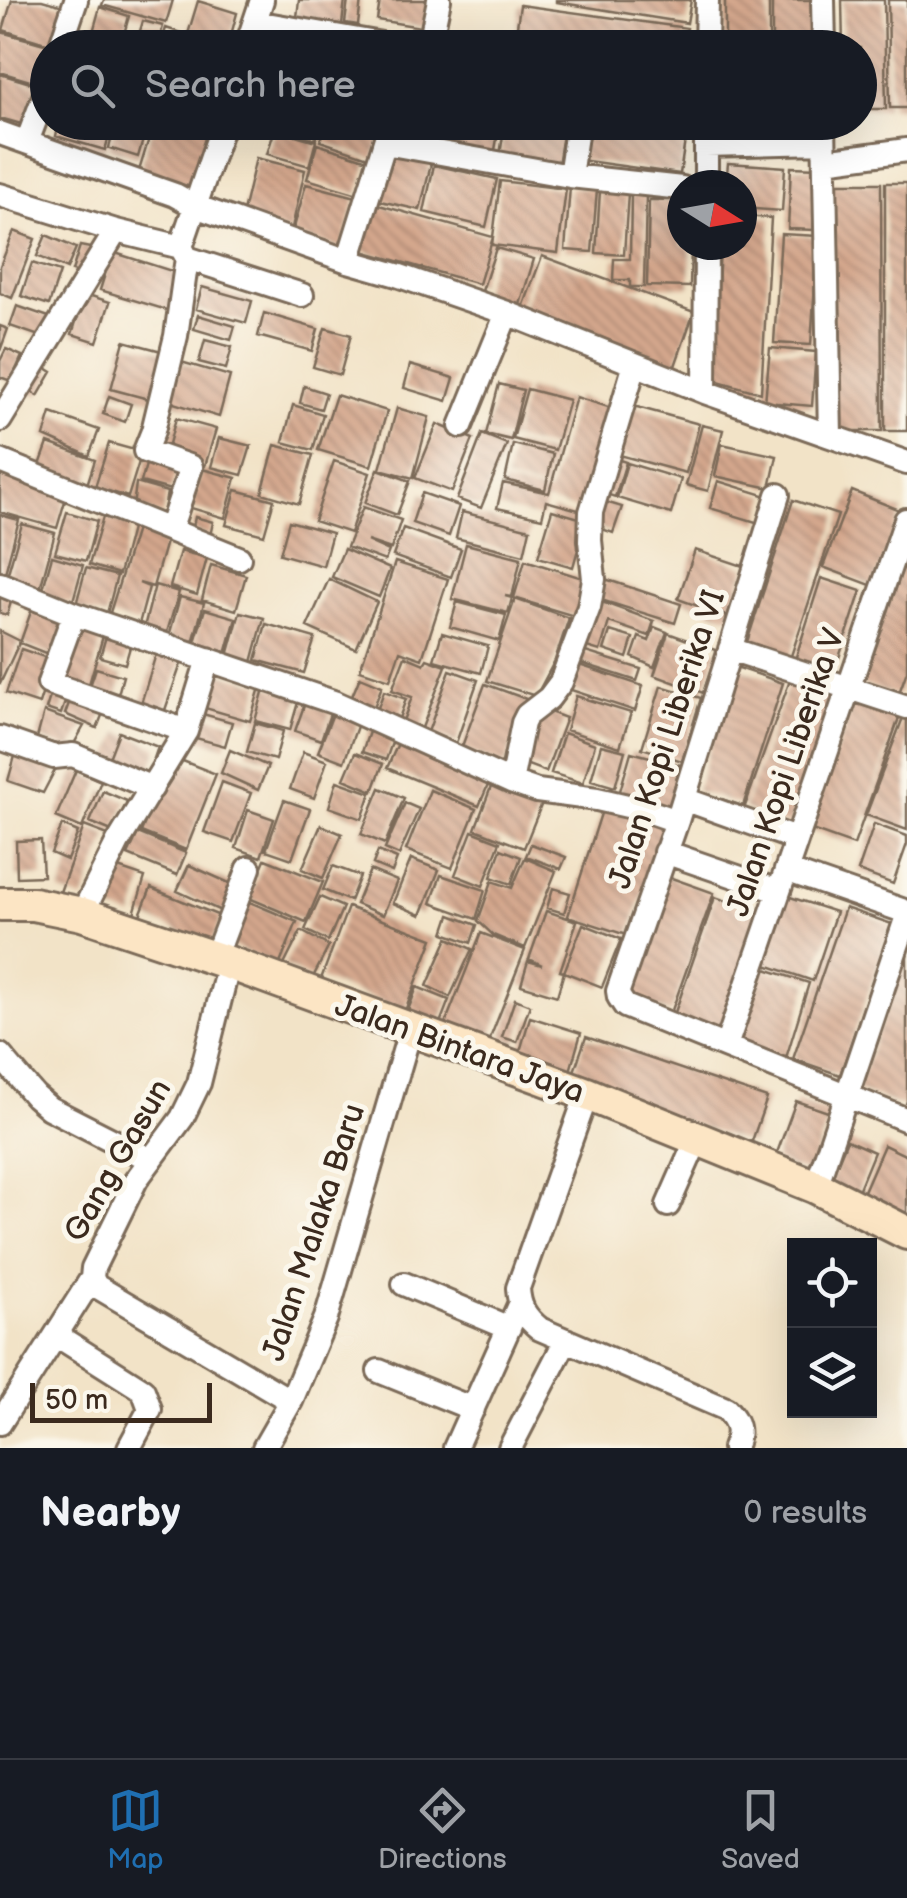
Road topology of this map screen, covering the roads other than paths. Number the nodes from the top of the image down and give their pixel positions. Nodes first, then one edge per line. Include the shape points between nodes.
1 (76, 0) edge
2 (439, 0) edge
3 (706, 0) edge
4 (823, 0) edge
5 (259, 11) edge
6 (66, 30) edge
7 (334, 30) edge
8 (433, 30) edge
9 (706, 30) edge
10 (824, 30) edge
11 (0, 133) edge
12 (30, 134) edge
13 (218, 140) edge
14 (386, 140) edge
15 (403, 140) edge
16 (425, 140) edge
17 (575, 140) edge
18 (706, 140) edge
19 (794, 140) edge
20 (27, 142) junction
21 (824, 142) edge
22 (422, 149) junction
23 (907, 150) edge
24 (706, 170) edge
25 (570, 176) junction
26 (667, 186) edge
27 (2, 203) edge
28 (195, 206) junction
29 (116, 231) junction
30 (184, 253) junction
31 (706, 260) edge
32 (348, 261) junction
33 (302, 295) dead end
34 (507, 313) junction
35 (635, 364) junction
36 (705, 392) junction
37 (0, 420) edge
38 (461, 426) dead end
39 (830, 436) junction
40 (0, 461) edge
41 (907, 463) edge
42 (778, 495) dead end
43 (906, 520) edge
44 (170, 530) junction
45 (240, 558) dead end
46 (0, 584) edge
47 (74, 614) junction
48 (730, 649) junction
49 (208, 659) junction
50 (848, 688) junction
51 (907, 707) edge
52 (186, 730) junction
53 (7, 740) edge
54 (511, 782) junction
55 (152, 788) junction
56 (681, 810) junction
57 (796, 838) junction
58 (665, 852) junction
59 (249, 868) dead end
60 (782, 880) junction
61 (0, 904) edge
62 (82, 914) junction
63 (907, 914) edge
64 (222, 961) junction
65 (410, 1031) junction
66 (726, 1046) junction
67 (0, 1054) edge
68 (588, 1094) junction
69 (847, 1096) junction
70 (907, 1120) edge
71 (697, 1139) junction
72 (151, 1160) junction
73 (816, 1187) junction
74 (668, 1205) dead end
75 (907, 1233) edge
76 (92, 1278) junction
77 (404, 1284) dead end
78 (519, 1305) junction
79 (509, 1328) junction
80 (56, 1335) junction
81 (566, 1340) junction
82 (380, 1371) dead end
83 (291, 1401) junction
84 (472, 1409) junction
85 (2, 1416) edge
86 (128, 1448) edge
87 (264, 1448) edge
88 (456, 1448) edge
89 (510, 1448) edge
90 (734, 1448) edge

1 - 6 street
2 - 8 street
3 - 9 street
4 - 10 street
5 - 7 street
11 - 20 street
12 - 20 street
13 - 28 street
14 - 32 street
15 - 22 street
16 - 22 street
17 - 25 street
18 - 24 street
19 - 21 street
20 - 28 street
21 - 23 street
21 - 39 street
22 - 25 street
25 - 26 street
27 - 29 street
28 - 30 street
28 - 32 street
29 - 30 street
29 - 37 street
30 - 33 street
30 - 44 street via 176,336 145,451 191,467
31 - 36 street
32 - 34 street
34 - 35 street
34 - 38 street
35 - 36 street
35 - 54 street via 591,512 594,579 588,607 561,682 524,723
36 - 39 street
39 - 41 street
40 - 44 street
42 - 48 street, Jalan Kopi Liberika VI
43 - 50 street, Jalan Kopi Liberika V
44 - 45 street
46 - 47 street
47 - 49 street
47 - 52 street via 49,682
48 - 50 street
48 - 56 street, Jalan Kopi Liberika VI
49 - 52 street
49 - 54 street via 350,709
50 - 51 street
50 - 57 street, Jalan Kopi Liberika V
52 - 55 street
53 - 55 street via 54,757 73,754
54 - 56 street
55 - 62 street
56 - 57 street
56 - 58 street, Jalan Kopi Liberika VI
57 - 60 street, Jalan Kopi Liberika V
58 - 60 street
58 - 66 street, Jalan Kopi Liberika VI via 618,991 621,1002
59 - 64 street, Gang Gasun
60 - 63 street
60 - 66 street, Jalan Kopi Liberika V
61 - 62 street, Jalan Bintara Jaya
62 - 64 street, Jalan Bintara Jaya
63 - 69 street
64 - 65 street, Jalan Bintara Jaya
64 - 72 street, Gang Gasun via 199,1083
65 - 68 street, Jalan Bintara Jaya
65 - 83 street, Jalan Malaka Baru via 326,1318
66 - 69 street
67 - 72 street via 49,1108
68 - 71 street, Jalan Bintara Jaya
68 - 78 street via 518,1288
69 - 70 street
69 - 73 street
71 - 73 street, Jalan Bintara Jaya
71 - 74 street
72 - 76 street, Gang Gasun
73 - 75 street, Jalan Bintara Jaya
76 - 80 street
76 - 83 street, Gang Gasun
77 - 79 street
78 - 79 street
78 - 81 street via 540,1329
79 - 84 street
80 - 85 street
80 - 86 street via 142,1390 150,1409
81 - 89 street
81 - 90 street via 726,1409 739,1430
82 - 84 street
83 - 87 street, Jalan Malaka Baru
84 - 88 street

